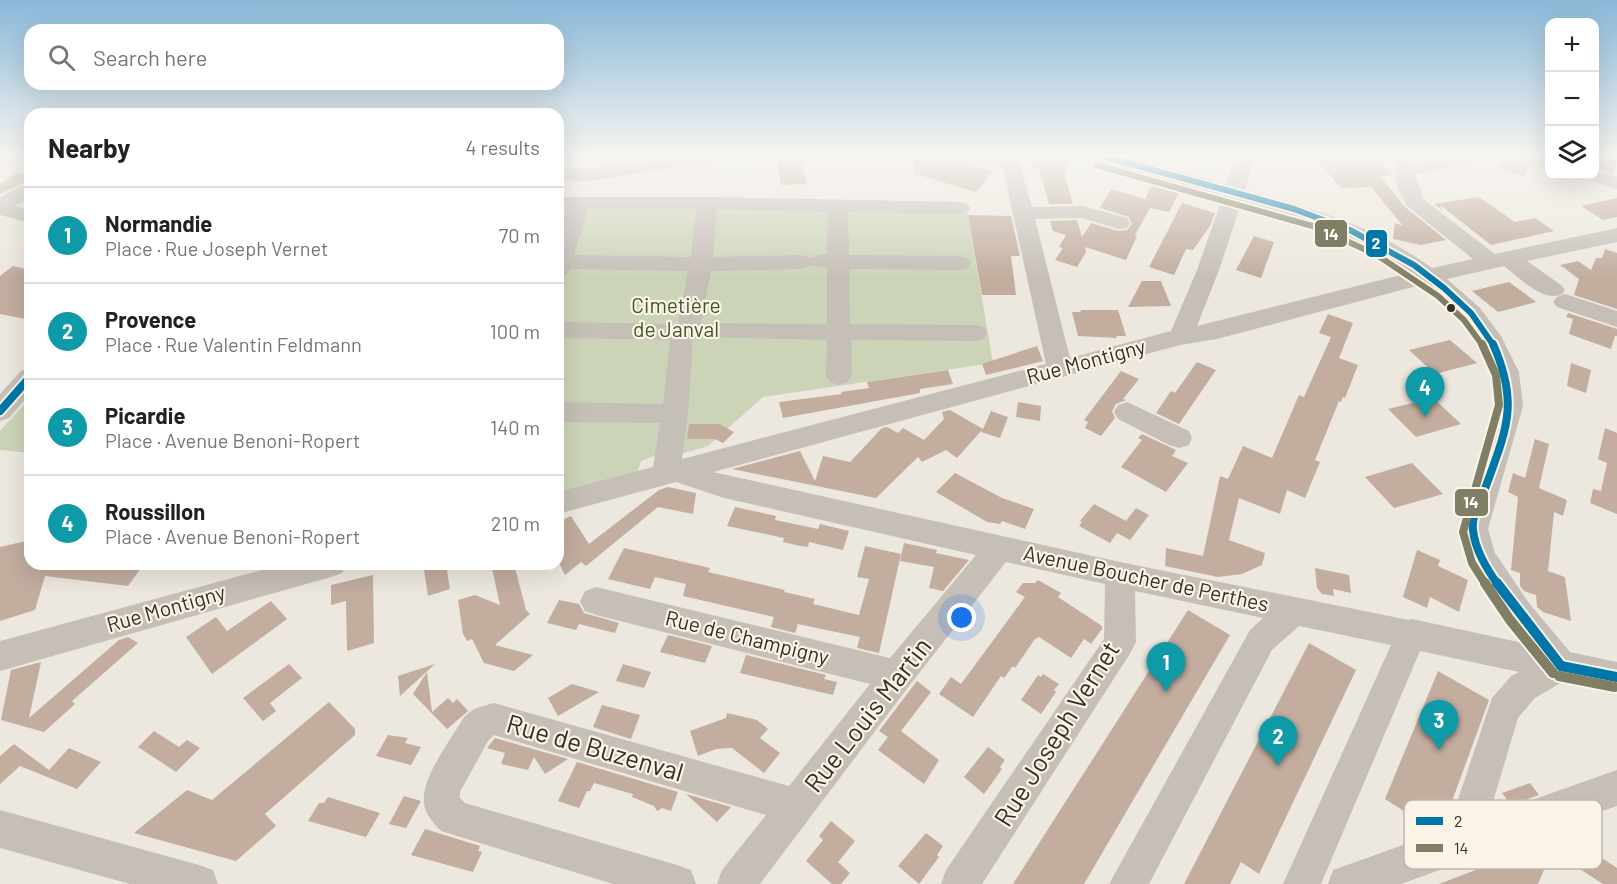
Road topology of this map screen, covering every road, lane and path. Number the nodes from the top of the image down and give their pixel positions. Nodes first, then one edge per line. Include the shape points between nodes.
1 (17, 196) edge
2 (1021, 196) edge
3 (1233, 196) edge
4 (1246, 196) edge
5 (1411, 196) edge
6 (707, 203) junction
7 (568, 204) edge
8 (838, 206) junction
9 (0, 207) edge
10 (960, 208) dead end
11 (1023, 213) junction
12 (24, 215) edge
13 (1119, 223) dead end
14 (564, 231) edge
15 (1617, 235) edge
16 (1500, 261) junction
17 (820, 262) junction
18 (960, 263) dead end
19 (701, 264) junction
20 (564, 265) edge
21 (1428, 276) junction
22 (1617, 319) edge
23 (564, 330) edge
24 (686, 331) junction
25 (838, 331) junction
26 (975, 333) dead end
27 (1180, 337) junction
28 (1060, 369) junction
29 (839, 376) dead end
30 (24, 384) edge
31 (0, 411) edge
32 (564, 412) edge
33 (1127, 412) dead end
34 (675, 414) junction
35 (1179, 438) dead end
36 (672, 473) junction
37 (564, 501) edge
38 (1002, 547) junction
39 (309, 570) edge
40 (1120, 575) junction
41 (596, 601) dead end
42 (1294, 610) junction
43 (1412, 633) junction
44 (0, 656) edge
45 (1561, 666) junction
46 (897, 675) junction
47 (1617, 678) edge
48 (1617, 788) edge
49 (1476, 800) edge
50 (1584, 800) edge
51 (797, 806) junction
52 (0, 829) edge
53 (1404, 864) edge
54 (121, 874) edge
55 (199, 884) edge
56 (677, 884) edge
57 (736, 884) edge
58 (960, 884) edge
59 (1128, 884) edge
60 (1302, 884) edge
61 (1347, 884) edge

1 - 9 street
2 - 11 street
3 - 27 street
4 - 21 street via 1350,229
5 - 16 street via 1414,202
6 - 7 street
6 - 8 street
6 - 19 street
7 - 14 street
8 - 10 street
8 - 17 street
9 - 12 street
11 - 13 street via 1083,212
11 - 28 street
15 - 16 street, Rue Montigny
16 - 21 street, Rue Montigny
16 - 22 street via 1559,296
17 - 18 street
17 - 19 street
17 - 25 street
19 - 20 street
19 - 24 street
21 - 27 street, Rue Montigny via 1217,331
21 - 45 street via 1479,322 1503,358 1511,389 1510,406 1473,529 1481,556 1518,613
23 - 24 street
24 - 25 street
24 - 34 street
25 - 26 street
25 - 29 street
27 - 28 street, Rue Montigny
28 - 36 street, Rue Montigny
30 - 31 street
32 - 34 street
33 - 35 street
34 - 36 street
36 - 37 street, Rue Montigny
36 - 38 street, Avenue Boucher de Perthes
38 - 40 street, Avenue Boucher de Perthes
38 - 46 street, Rue Louis Martin
39 - 44 street, Rue Montigny
40 - 42 street, Avenue Boucher de Perthes
40 - 58 street, Rue Joseph Vernet via 1120,642
41 - 46 street, Rue de Champigny
42 - 43 street, Avenue Boucher de Perthes
42 - 59 street via 1261,640
43 - 45 street, Avenue Boucher de Perthes
43 - 60 street
45 - 47 street, Avenue Boucher de Perthes
45 - 49 street via 1523,687 1504,709
46 - 51 street, Rue Louis Martin
48 - 50 street
51 - 56 street, Rue de Buzenval via 495,719 476,729 442,789 442,805 454,818
51 - 57 street, Rue Louis Martin
52 - 54 street
53 - 61 street
54 - 55 street

